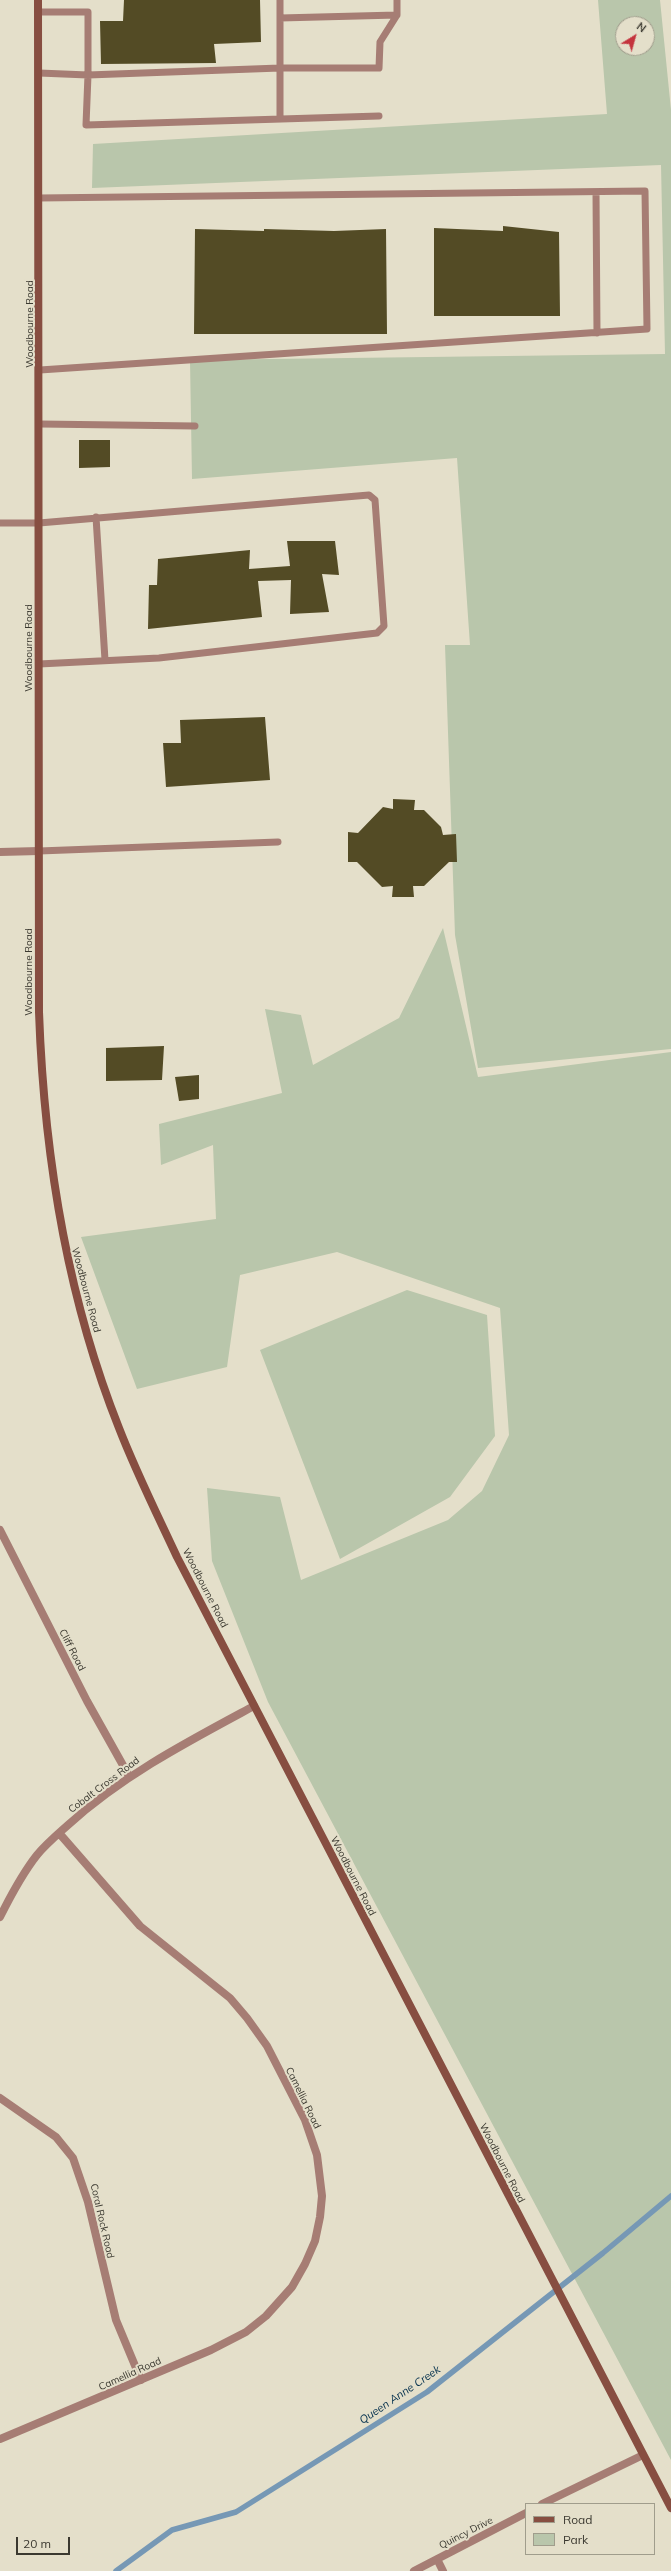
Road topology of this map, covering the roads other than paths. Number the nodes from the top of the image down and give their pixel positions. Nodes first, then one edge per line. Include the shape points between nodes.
1 (38, 0) edge
2 (280, 0) edge
3 (397, 0) edge
4 (38, 12) junction
5 (398, 16) junction
6 (280, 18) junction
7 (280, 68) junction
8 (39, 73) junction
9 (88, 75) junction
10 (379, 116) dead end
11 (280, 119) junction
12 (596, 192) junction
13 (39, 198) junction
14 (597, 333) junction
15 (40, 370) junction
16 (40, 424) junction
17 (195, 426) dead end
18 (96, 517) junction
19 (39, 523) junction
20 (0, 524) edge
21 (105, 660) junction
22 (39, 664) junction
23 (278, 842) dead end
24 (39, 851) junction
25 (0, 852) edge
26 (0, 1530) edge
27 (254, 1706) junction
28 (129, 1776) junction
29 (59, 1833) junction
30 (0, 1917) edge
31 (0, 2098) edge
32 (141, 2380) junction
33 (0, 2440) edge
34 (643, 2455) junction
35 (544, 2503) edge
36 (671, 2508) edge
37 (525, 2514) edge
38 (437, 2559) junction
39 (414, 2571) edge
40 (443, 2571) edge

1 - 4 main road, Woodbourne Road
2 - 6 lane
3 - 5 lane
4 - 8 main road, Woodbourne Road
4 - 9 lane via 88,12
5 - 6 lane
5 - 7 lane via 380,42 378,68
6 - 7 lane
7 - 9 lane
7 - 11 lane
8 - 9 lane
8 - 13 main road, Woodbourne Road
9 - 11 lane via 86,125
10 - 11 lane
12 - 13 lane
12 - 14 lane
12 - 14 lane via 645,191 647,329
13 - 15 main road, Woodbourne Road
14 - 15 lane
15 - 16 main road, Woodbourne Road
16 - 17 lane
16 - 19 main road, Woodbourne Road
18 - 19 lane
18 - 21 lane
18 - 21 lane via 369,495 376,500 384,626 377,633 159,658
19 - 20 lane
19 - 22 main road, Woodbourne Road
21 - 22 lane
22 - 24 main road, Woodbourne Road
23 - 24 lane
24 - 25 street
24 - 27 main road, Woodbourne Road via 42,1080 50,1159 64,1245 79,1307 119,1428 150,1500
26 - 28 street, Cliff Road via 87,1701
27 - 28 street, Cobalt Cross Road
27 - 34 main road, Woodbourne Road
28 - 29 street, Cobalt Cross Road
29 - 30 street, Cobalt Cross Road via 38,1853 19,1881
29 - 32 street, Camellia Road via 140,1926 230,1998 247,2018 267,2046 305,2120 317,2154 321,2180 320,2217 315,2241 305,2264 283,2299 246,2332
31 - 32 street, Coral Rock Road via 56,2137 73,2158 88,2202 116,2320
32 - 33 street, Camellia Road
34 - 35 street
34 - 36 main road, Woodbourne Road
37 - 38 street, Quincy Drive
38 - 39 street, Quincy Drive
38 - 40 street

